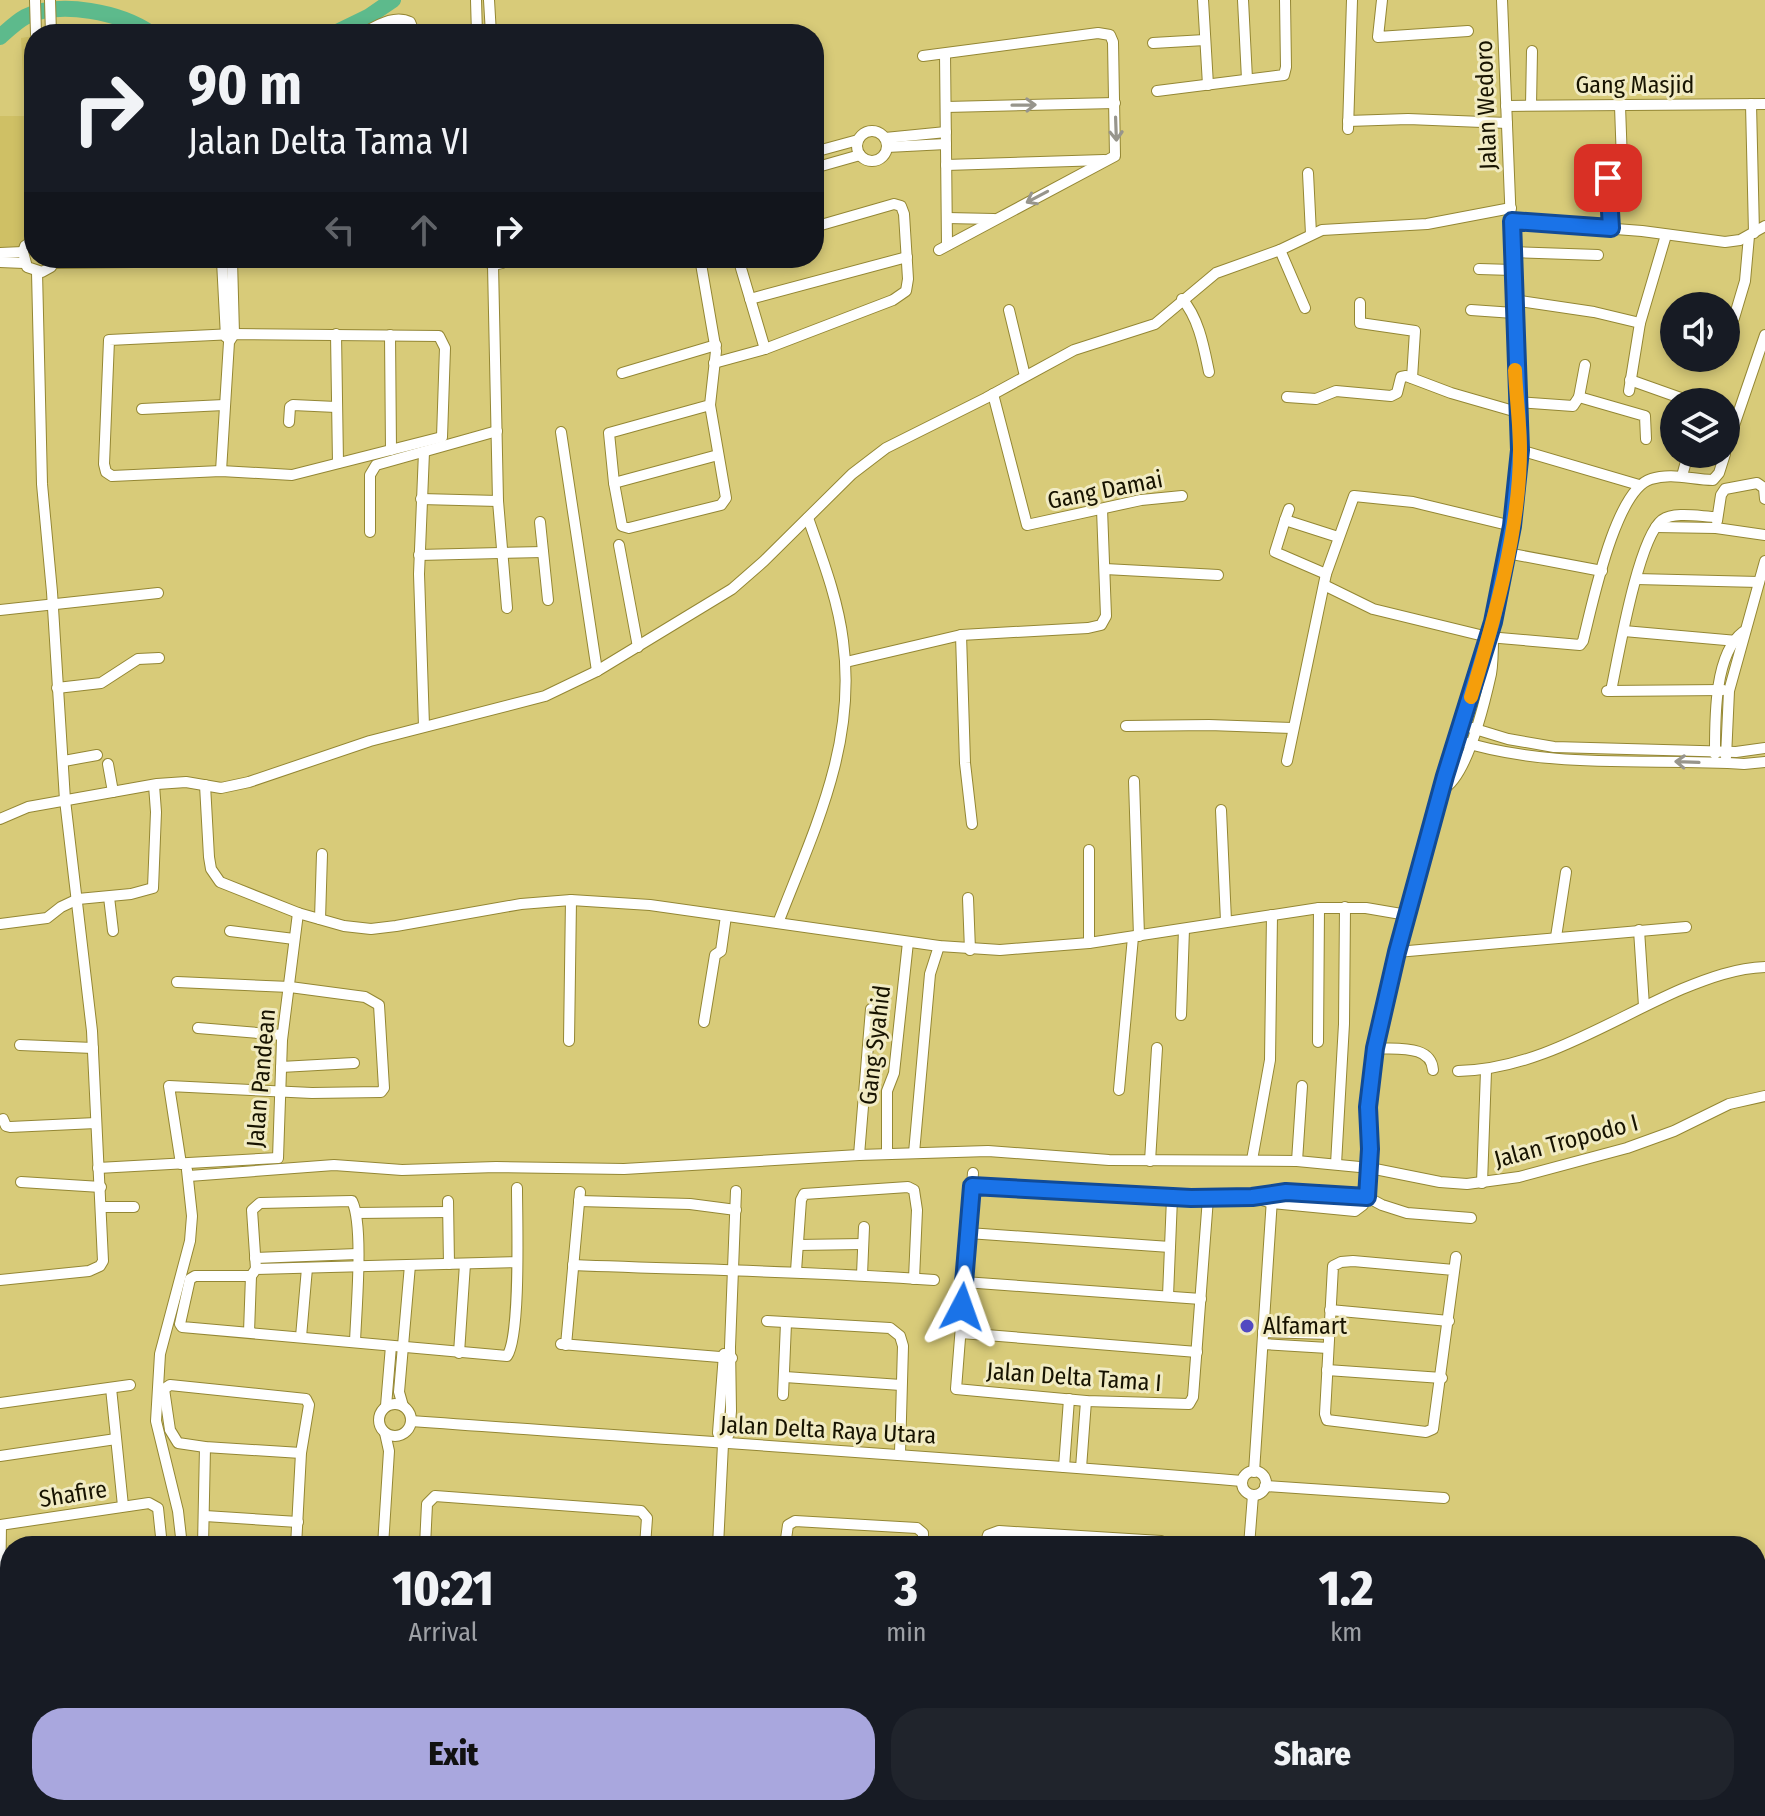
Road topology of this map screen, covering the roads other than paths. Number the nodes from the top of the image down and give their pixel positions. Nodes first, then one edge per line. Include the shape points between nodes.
1 (476, 0) edge
2 (489, 0) edge
3 (1203, 0) edge
4 (1243, 0) edge
5 (1285, 0) edge
6 (1352, 0) edge
7 (1382, 0) edge
8 (1502, 0) edge
9 (35, 1) edge
10 (50, 1) edge
11 (36, 24) edge
12 (51, 24) edge
13 (381, 24) edge
14 (411, 24) edge
15 (477, 24) edge
16 (490, 24) edge
17 (1468, 31) dead end
18 (1205, 40) junction
19 (1153, 43) dead end
20 (1532, 51) dead end
21 (945, 54) junction
22 (923, 56) dead end
23 (1247, 79) junction
24 (1208, 85) junction
25 (1157, 91) dead end
26 (1115, 103) junction
27 (1751, 104) junction
28 (1765, 104) edge
29 (1531, 105) junction
30 (1506, 106) junction
31 (1620, 106) junction
32 (946, 107) junction
33 (1507, 123) junction
34 (946, 138) junction
35 (858, 140) junction
36 (886, 143) junction
37 (824, 149) edge
38 (860, 155) junction
39 (1106, 160) junction
40 (824, 165) edge
41 (946, 165) junction
42 (1308, 173) dead end
43 (1511, 208) junction
44 (947, 218) junction
45 (996, 219) junction
46 (1512, 221) junction
47 (824, 224) edge
48 (1765, 227) edge
49 (1611, 228) junction
50 (1311, 234) junction
51 (1666, 235) junction
52 (1752, 235) junction
53 (1280, 250) junction
54 (1512, 252) junction
55 (0, 253) edge
56 (1598, 255) dead end
57 (907, 257) junction
58 (23, 258) joint
59 (0, 262) edge
60 (33, 268) edge
61 (49, 268) edge
62 (227, 268) edge
63 (493, 268) edge
64 (702, 268) edge
65 (741, 268) edge
66 (1479, 269) dead end
67 (1513, 270) junction
68 (37, 272) junction
69 (1740, 298) edge
70 (750, 299) junction
71 (1513, 300) junction
72 (1186, 303) junction
73 (1360, 303) dead end
74 (1305, 308) dead end
75 (1009, 310) dead end
76 (1471, 310) dead end
77 (1514, 313) junction
78 (1640, 323) junction
79 (336, 334) junction
80 (390, 335) junction
81 (229, 337) junction
82 (1765, 338) edge
83 (716, 345) junction
84 (765, 349) junction
85 (714, 363) junction
86 (1585, 365) dead end
87 (1209, 372) dead end
88 (622, 373) dead end
89 (1025, 376) junction
90 (1412, 378) junction
91 (993, 394) junction
92 (1660, 394) edge
93 (1740, 394) edge
94 (1287, 397) dead end
95 (1579, 397) junction
96 (224, 405) junction
97 (710, 405) junction
98 (336, 407) junction
99 (1517, 407) junction
100 (142, 409) dead end
101 (289, 422) dead end
102 (497, 431) junction
103 (561, 432) dead end
104 (1646, 439) dead end
105 (391, 450) junction
106 (1520, 450) junction
107 (424, 452) junction
108 (718, 455) junction
109 (338, 463) junction
110 (1684, 468) edge
111 (1719, 468) edge
112 (221, 471) junction
113 (1682, 476) junction
114 (614, 483) junction
115 (1639, 485) junction
116 (1182, 496) dead end
117 (421, 499) junction
118 (1765, 499) edge
119 (498, 501) junction
120 (1102, 509) junction
121 (808, 518) junction
122 (540, 522) dead end
123 (1717, 523) junction
124 (1512, 526) junction
125 (370, 532) dead end
126 (1765, 535) edge
127 (1338, 537) junction
128 (619, 545) dead end
129 (543, 552) junction
130 (1507, 553) junction
131 (502, 554) junction
132 (419, 555) junction
133 (1765, 561) edge
134 (1105, 569) junction
135 (1602, 571) junction
136 (1218, 575) dead end
137 (1636, 579) junction
138 (1325, 580) junction
139 (1759, 582) junction
140 (158, 593) dead end
141 (548, 600) dead end
142 (53, 603) junction
143 (507, 608) dead end
144 (0, 610) edge
145 (1624, 631) junction
146 (961, 635) junction
147 (1490, 637) junction
148 (1740, 638) junction
149 (638, 647) junction
150 (1488, 655) junction
151 (159, 658) dead end
152 (846, 662) junction
153 (597, 671) junction
154 (57, 688) junction
155 (1724, 690) junction
156 (1462, 725) junction
157 (424, 726) junction
158 (1126, 726) dead end
159 (1292, 728) junction
160 (1475, 729) junction
161 (1457, 740) junction
162 (1470, 744) junction
163 (1765, 748) edge
164 (1720, 750) junction
165 (97, 755) dead end
166 (64, 761) junction
167 (1287, 761) dead end
168 (1765, 762) edge
169 (1720, 763) junction
170 (108, 764) dead end
171 (1134, 781) dead end
172 (154, 785) junction
173 (205, 785) junction
174 (1443, 789) junction
175 (113, 792) junction
176 (65, 800) junction
177 (1221, 810) dead end
178 (0, 819) edge
179 (972, 824) dead end
180 (1089, 850) dead end
181 (322, 854) dead end
182 (1566, 872) dead end
183 (109, 897) junction
184 (968, 898) dead end
185 (75, 900) junction
186 (571, 900) junction
187 (1345, 907) junction
188 (1319, 908) junction
189 (298, 913) junction
190 (1272, 915) junction
191 (1407, 915) junction
192 (726, 916) junction
193 (320, 919) junction
194 (1226, 921) junction
195 (778, 923) junction
196 (0, 924) edge
197 (1686, 927) dead end
198 (1184, 929) junction
199 (1639, 930) junction
200 (113, 931) dead end
201 (230, 931) dead end
202 (1136, 936) junction
203 (1556, 937) junction
204 (294, 939) junction
205 (908, 942) junction
206 (1089, 943) junction
207 (939, 946) junction
208 (970, 950) junction
209 (1397, 952) junction
210 (1765, 967) edge
211 (177, 982) dead end
212 (290, 987) junction
213 (1644, 1006) junction
214 (871, 1009) dead end
215 (1181, 1015) dead end
216 (704, 1022) dead end
217 (198, 1028) dead end
218 (282, 1035) junction
219 (569, 1041) dead end
220 (1318, 1042) dead end
221 (20, 1045) dead end
222 (93, 1048) junction
223 (1157, 1048) dead end
224 (1375, 1048) junction
225 (354, 1063) dead end
226 (281, 1067) junction
227 (1433, 1070) dead end
228 (1458, 1071) dead end
229 (1486, 1071) junction
230 (1302, 1086) dead end
231 (1119, 1090) dead end
232 (280, 1092) junction
233 (1765, 1096) edge
234 (3, 1119) dead end
235 (96, 1123) junction
236 (914, 1153) junction
237 (887, 1154) junction
238 (859, 1155) junction
239 (1252, 1160) junction
240 (1150, 1161) junction
241 (1297, 1161) junction
242 (180, 1164) junction
243 (1336, 1164) junction
244 (98, 1168) junction
245 (1370, 1168) junction
246 (973, 1173) dead end
247 (189, 1176) junction
248 (21, 1182) dead end
249 (1482, 1183) junction
250 (972, 1186) junction
251 (101, 1187) junction
252 (517, 1188) dead end
253 (1367, 1197) junction
254 (1172, 1198) junction
255 (1208, 1198) junction
256 (1272, 1198) junction
257 (102, 1207) junction
258 (134, 1207) dead end
259 (356, 1213) junction
260 (1471, 1218) dead end
261 (864, 1227) dead end
262 (968, 1233) junction
263 (863, 1244) junction
264 (798, 1245) junction
265 (1170, 1247) junction
266 (357, 1254) junction
267 (1456, 1257) dead end
268 (517, 1262) junction
269 (449, 1264) junction
270 (465, 1264) junction
271 (410, 1265) junction
272 (573, 1265) junction
273 (358, 1267) junction
274 (254, 1268) junction
275 (307, 1268) junction
276 (1454, 1270) junction
277 (796, 1271) junction
278 (733, 1272) junction
279 (862, 1275) junction
280 (914, 1279) junction
281 (0, 1280) edge
282 (934, 1280) dead end
283 (964, 1282) junction
284 (1168, 1296) junction
285 (1201, 1299) junction
286 (1330, 1310) junction
287 (767, 1321) dead end
288 (1449, 1321) junction
289 (786, 1323) junction
290 (249, 1332) junction
291 (961, 1333) junction
292 (1329, 1334) junction
293 (301, 1337) junction
294 (1263, 1338) junction
295 (355, 1342) junction
296 (396, 1347) junction
297 (1328, 1348) junction
298 (1197, 1352) junction
299 (459, 1353) junction
300 (728, 1354) junction
301 (1327, 1370) junction
302 (785, 1377) junction
303 (1442, 1378) junction
304 (130, 1385) dead end
305 (901, 1385) junction
306 (111, 1388) junction
307 (783, 1395) dead end
308 (1069, 1399) junction
309 (1086, 1401) junction
310 (0, 1403) edge
311 (386, 1406) junction
312 (403, 1406) junction
313 (411, 1421) junction
314 (385, 1433) junction
315 (397, 1436) junction
316 (116, 1439) junction
317 (723, 1444) junction
318 (205, 1447) junction
319 (389, 1451) junction
320 (301, 1453) junction
321 (900, 1453) junction
322 (0, 1456) edge
323 (1064, 1467) junction
324 (1081, 1468) junction
325 (1254, 1472) junction
326 (1242, 1481) junction
327 (1265, 1486) junction
328 (1253, 1495) junction
329 (1444, 1498) dead end
330 (123, 1506) junction
331 (205, 1516) junction
332 (298, 1522) junction
333 (1, 1525) edge
334 (161, 1536) edge
335 (181, 1536) edge
336 (204, 1536) edge
337 (297, 1536) edge
338 (384, 1536) edge
339 (425, 1536) edge
340 (646, 1536) edge
341 (718, 1536) edge
342 (786, 1536) edge
343 (923, 1536) edge
344 (988, 1536) edge
345 (1080, 1536) edge
346 (1250, 1536) edge

1 - 15 street
2 - 16 street
3 - 18 street
4 - 23 street
5 - 23 street via 1286,74
6 - 33 street via 1348,125 1408,119
7 - 17 street via 1378,37
8 - 30 street, Jalan Wedoro
9 - 11 street
10 - 12 street
13 - 14 street via 401,19
18 - 19 street
18 - 24 street
20 - 29 street
21 - 22 street
21 - 26 street via 1107,33 1113,42
21 - 32 street
23 - 24 street
24 - 25 street
32 -> 26 street
26 -> 39 street via 1116,153
27 - 28 street, Gang Masjid
27 - 31 street, Gang Masjid
27 - 52 street
29 - 30 street, Gang Masjid
29 - 31 street, Gang Masjid
30 - 33 street, Jalan Wedoro
31 - 49 street via 1622,162 1608,178
32 - 34 street
33 - 43 street, Jalan Wedoro
34 - 36 street
34 - 41 street
35 - 36 street via 873,131
35 - 37 street
35 - 38 street
36 - 38 street via 883,156 875,161
38 - 40 street
39 - 41 street
39 -> 45 street
41 - 44 street
42 - 50 street
43 - 46 street, Jalan Wedoro
43 - 50 street via 1427,224 1344,227
44 - 45 street
44 - 45 street via 943,247
46 - 49 street
46 - 54 street, Jalan Wedoro
47 - 57 street via 898,204 904,211
48 - 52 street
49 - 51 street
50 - 53 street
51 - 52 street via 1725,242
51 - 78 street
52 - 69 street
53 - 72 street via 1216,273
53 - 74 street
54 - 56 street
54 - 67 street, Jalan Wedoro
55 - 58 street
57 - 70 street
57 - 84 street via 907,288 900,297
58 - 59 street
60 - 68 street
61 - 68 street
62 - 81 street
63 - 102 street
64 - 83 street
65 - 70 street
66 - 67 street
67 - 71 street, Jalan Wedoro
68 - 142 street via 42,484
70 - 84 street
71 - 77 street, Jalan Wedoro
71 - 78 street
72 - 87 street
72 - 89 street via 1155,324 1074,350
73 - 90 street via 1360,323 1415,331
75 - 89 street
76 - 77 street
77 - 99 street, Jalan Wedoro
78 - 92 street via 1630,386
79 - 80 street
79 - 81 street
79 - 98 street
80 - 105 street
80 - 105 street via 436,335 445,348 443,435
81 - 96 street
81 - 112 street via 109,340 106,472 112,476
82 - 93 street
83 - 85 street
83 - 88 street
84 - 85 street
85 - 97 street
86 - 95 street
89 - 91 street
90 - 94 street via 1401,377 1391,396 1336,391 1320,398
90 - 99 street via 1451,393
91 - 120 street, Gang Damai via 1027,525
91 - 121 street via 886,448
95 - 99 street via 1570,406
95 - 104 street via 1645,416
96 - 100 street
96 - 112 street
97 - 108 street
97 - 114 street via 609,433
98 - 101 street via 293,405
98 - 109 street
99 - 106 street, Jalan Wedoro
102 - 107 street
102 - 119 street
103 - 153 street
105 - 109 street
106 - 115 street
106 - 124 street, Jalan Wedoro
107 - 117 street
107 - 125 street via 373,468
108 - 114 street
108 - 114 street via 726,496 721,505 628,528 620,521
109 - 112 street via 292,475
110 - 113 street
111 - 113 street via 1715,480
113 - 115 street via 1660,476
115 - 135 street via 1611,537
116 - 120 street, Gang Damai
117 - 119 street
117 - 132 street
118 - 123 street via 1764,488 1757,483 1729,487 1721,495
119 - 131 street
120 - 134 street
121 - 149 street via 732,589
121 - 152 street via 840,620
122 - 129 street
123 - 126 street
123 - 137 street via 1656,527
124 - 127 street via 1413,502 1354,496
124 - 130 street, Jalan Wedoro
127 - 138 street
127 - 138 street via 1287,515 1275,552
128 - 149 street
129 - 131 street
129 - 141 street
130 - 135 street
130 - 147 street, Jalan Wedoro
131 - 132 street
131 - 143 street
132 - 157 street
133 - 139 street
134 - 136 street
134 - 146 street via 1106,616 1098,626
135 - 147 street via 1581,644
137 - 139 street
137 - 145 street
138 - 147 street via 1373,609
138 - 159 street
139 - 148 street
140 - 142 street
142 - 144 street
142 - 154 street
145 - 148 street
145 - 155 street via 1608,691
146 - 152 street
146 - 179 street
147 - 150 street, Jalan Wedoro
148 - 155 street
149 - 153 street
150 - 156 street
150 - 160 street via 1490,679
151 - 154 street via 138,659 101,683
152 - 195 street via 837,764
153 - 157 street via 530,701
154 - 166 street
155 - 164 street
156 - 160 street
156 - 161 street
157 - 173 street via 249,782 221,788
158 - 159 street
159 - 167 street
160 - 162 street
160 - 164 street via 1554,747
161 - 162 street
161 - 174 street
169 -> 162 street via 1559,759
162 - 174 street via 1456,779
163 - 164 street
164 - 169 street
165 - 166 street
166 - 176 street
168 - 169 street
170 - 175 street
171 - 202 street
172 - 173 street
172 - 175 street
172 - 183 street via 153,888
173 - 189 street via 215,877
174 - 191 street
175 - 176 street
176 - 178 street
176 - 185 street
177 - 194 street
180 - 206 street
181 - 193 street
182 - 203 street
183 - 185 street
183 - 200 street
184 - 208 street
185 - 196 street via 47,918
185 - 222 street
186 - 192 street
186 - 193 street via 371,929
186 - 219 street
187 - 188 street
187 - 191 street
187 - 243 street
188 - 190 street
188 - 220 street
189 - 193 street
189 - 204 street, Jalan Pandean
190 - 194 street
190 - 239 street via 1270,1060
191 - 209 street
192 - 195 street
192 - 216 street
194 - 198 street
195 - 205 street
197 - 199 street
198 - 202 street
198 - 215 street
199 - 203 street
199 - 213 street
201 - 204 street
202 - 206 street
202 - 231 street
203 - 209 street
204 - 212 street, Jalan Pandean
205 - 207 street
205 - 237 street, Gang Syahid via 894,1073 887,1091
206 - 208 street
207 - 208 street
207 - 236 street via 930,974
209 - 224 street
210 - 213 street via 1715,976
211 - 212 street
212 - 218 street, Jalan Pandean
212 - 232 street via 377,1002 383,1091
213 - 229 street via 1546,1052
214 - 238 street
217 - 218 street
218 - 226 street, Jalan Pandean
221 - 222 street
222 - 235 street
223 - 240 street
224 - 227 street via 1424,1053
224 - 245 street via 1368,1107
225 - 226 street
226 - 232 street, Jalan Pandean
228 - 229 street
229 - 249 street
230 - 241 street
232 - 242 street, Jalan Pandean via 278,1158
232 - 242 street via 169,1086
233 - 249 street, Jalan Tropodo I via 1729,1104 1627,1148
234 - 235 street via 10,1127
235 - 244 street
236 - 237 street, Jalan Tropodo I
236 - 240 street, Jalan Tropodo I via 1018,1152
237 - 238 street, Jalan Tropodo I
238 - 247 street, Jalan Tropodo I via 624,1169 402,1170 334,1165
239 - 240 street, Jalan Tropodo I
239 - 241 street, Jalan Tropodo I
241 - 243 street, Jalan Tropodo I
242 - 244 street
242 - 247 street
243 - 245 street, Jalan Tropodo I
244 - 251 street
245 - 249 street, Jalan Tropodo I via 1453,1184
245 - 253 street
246 - 250 street
247 - 335 street via 190,1241 160,1354 156,1421
248 - 251 street
250 - 254 street
250 - 262 street
251 - 257 street
252 - 268 street
253 - 256 street via 1355,1211
253 - 260 street via 1407,1213
254 - 255 street
254 - 265 street
255 - 256 street
255 - 285 street
256 - 294 street
257 - 258 street
257 - 281 street via 100,1266
259 - 266 street
259 - 269 street via 448,1206
259 - 274 street via 348,1200 260,1203 252,1210
261 - 263 street
262 - 265 street
262 - 283 street
263 - 264 street
263 - 279 street
264 - 277 street
264 - 280 street via 805,1193 911,1187 917,1210
265 - 284 street
266 - 273 street
266 - 274 street
267 - 276 street
268 - 270 street
268 - 299 street via 509,1354
269 - 270 street
269 - 271 street
270 - 299 street
271 - 273 street
271 - 296 street
272 - 278 street
272 - 278 street via 579,1196 690,1204 736,1200
272 - 300 street via 563,1344
273 - 275 street
273 - 295 street
274 - 275 street
274 - 290 street
274 - 290 street via 192,1277 179,1320 182,1327
275 - 293 street
276 - 286 street via 1338,1262 1332,1267
276 - 288 street
277 - 278 street
277 - 279 street
278 - 300 street
279 - 280 street
280 - 282 street
283 - 284 street
283 - 291 street
284 - 285 street
285 - 298 street
286 - 288 street
286 - 292 street
287 - 289 street
288 - 303 street
289 - 302 street
289 - 305 street via 893,1330 903,1346
290 - 293 street
291 - 298 street
291 - 308 street, Jalan Delta Tama I via 956,1389
292 - 294 street
292 - 297 street
293 - 295 street
294 - 297 street
294 - 325 street
295 - 296 street
296 - 299 street
296 - 311 street
296 - 312 street
297 - 301 street
298 - 309 street, Jalan Delta Tama I via 1189,1404
300 - 317 street via 729,1434
301 - 303 street
301 - 303 street via 1327,1420 1426,1432 1436,1425
302 - 305 street
302 - 307 street
304 - 306 street
305 - 321 street
306 - 310 street
306 - 316 street
308 - 309 street, Jalan Delta Tama I
308 - 323 street
309 - 324 street
311 - 312 street
311 - 314 street via 378,1420
312 - 313 street
313 - 315 street
313 - 317 street, Jalan Delta Raya Utara
314 - 315 street
314 - 319 street
315 - 319 street
316 - 322 street
316 - 330 street
317 - 321 street, Jalan Delta Raya Utara
317 - 341 street
318 - 320 street
318 - 320 street via 174,1440 166,1387 302,1397 309,1405
318 - 331 street
319 - 338 street
320 - 332 street
321 - 323 street, Jalan Delta Raya Utara
323 - 324 street, Jalan Delta Raya Utara
324 - 326 street, Jalan Delta Raya Utara
325 - 326 street
325 - 327 street via 1262,1475
326 - 328 street
327 - 328 street
327 - 329 street
328 - 346 street
330 - 333 street, Shafire
330 - 334 street, Shafire via 152,1503 158,1508
331 - 332 street
331 - 336 street
332 - 337 street
339 - 340 street via 427,1504 435,1496 641,1511 647,1518
342 - 343 street via 788,1525 795,1521 917,1528
344 - 345 street via 999,1531

